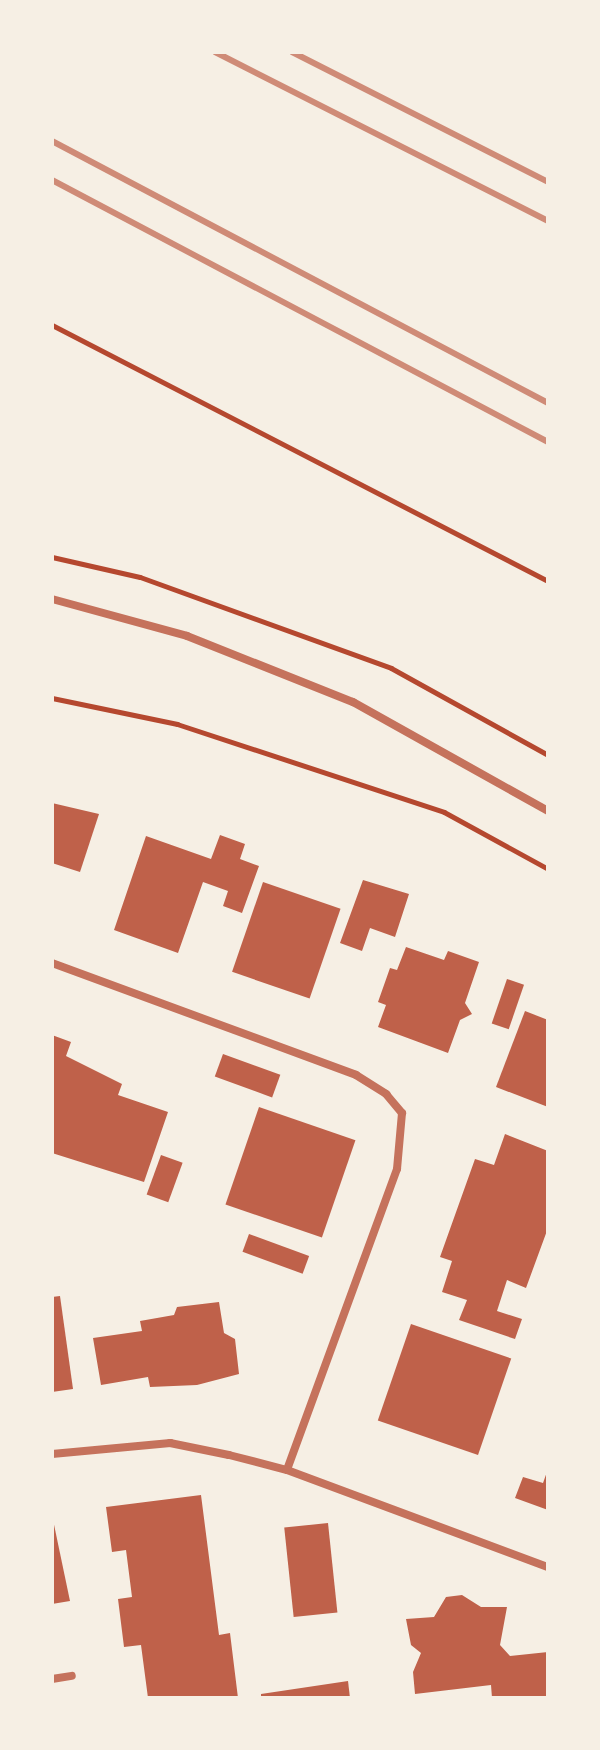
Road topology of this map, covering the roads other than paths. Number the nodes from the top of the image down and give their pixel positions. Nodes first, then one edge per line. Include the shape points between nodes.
1 (52, 599) edge
2 (548, 811) edge
3 (52, 963) edge
4 (52, 1454) edge
5 (287, 1470) junction
6 (548, 1567) edge
7 (72, 1676) dead end
8 (52, 1679) edge

1 - 2 street via 187,636 353,702
3 - 5 street via 356,1075 386,1094 402,1113 397,1169
4 - 5 street via 170,1443
5 - 6 street
7 - 8 street

